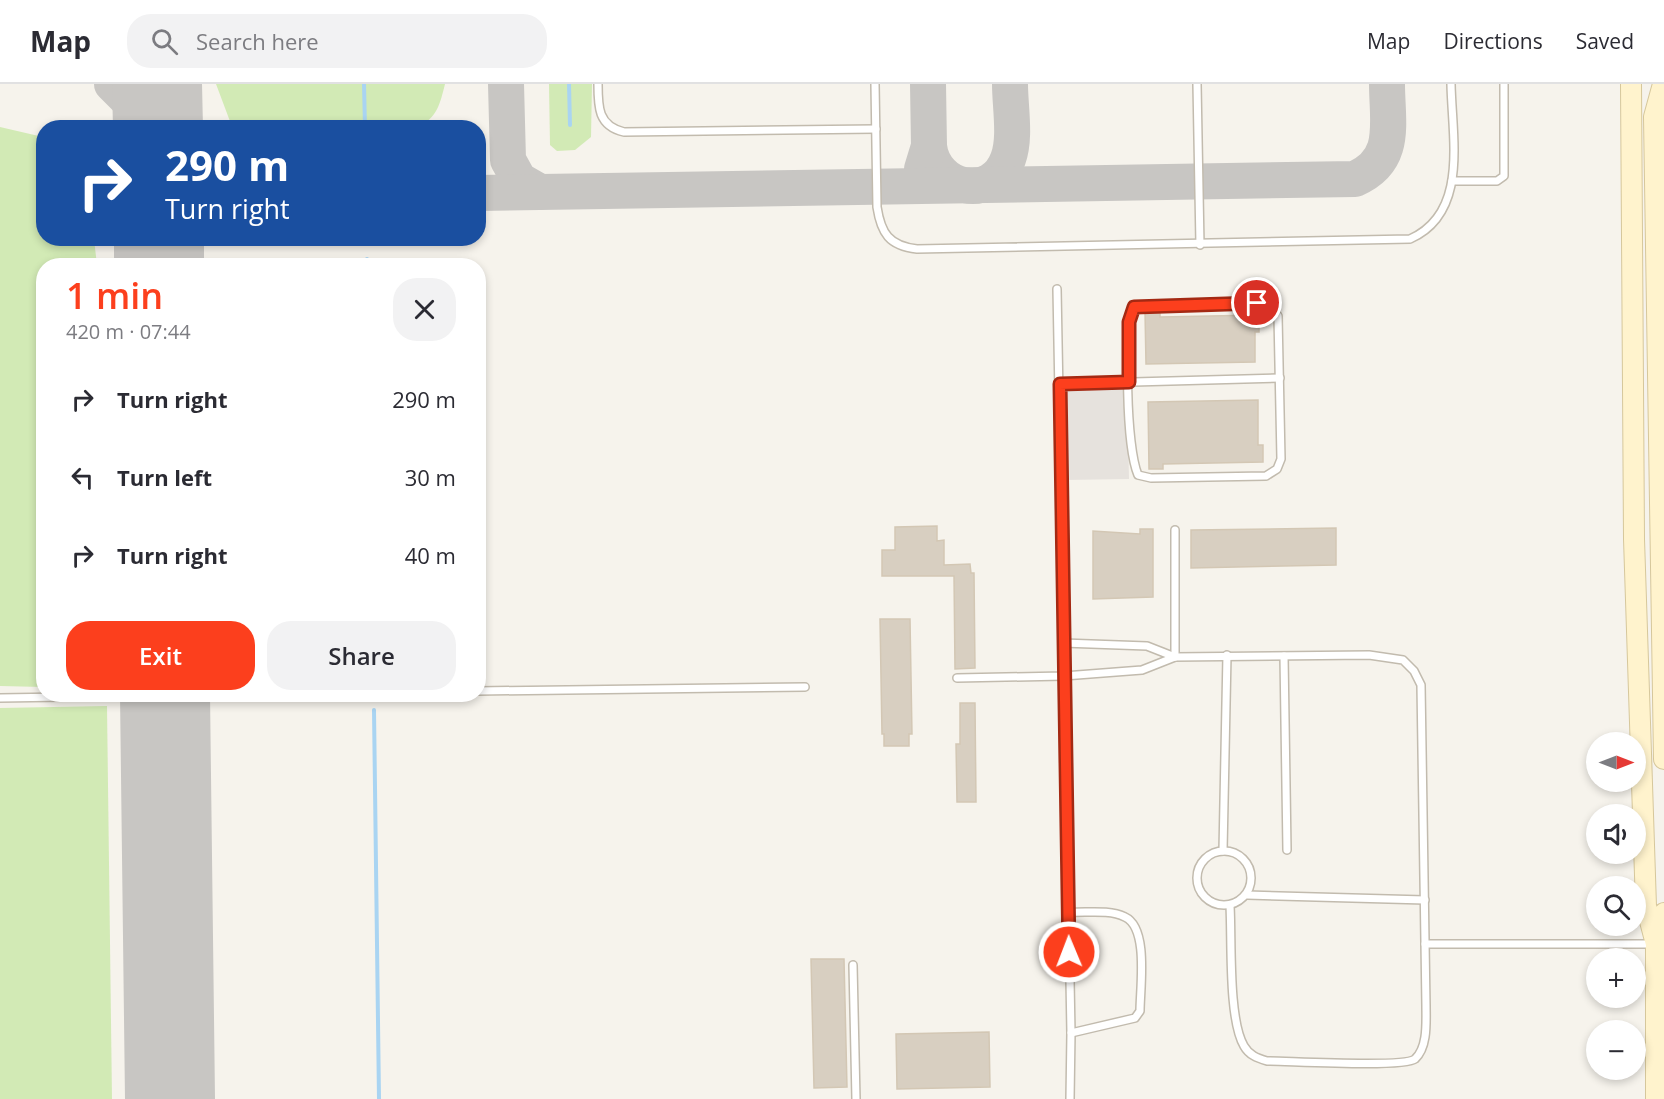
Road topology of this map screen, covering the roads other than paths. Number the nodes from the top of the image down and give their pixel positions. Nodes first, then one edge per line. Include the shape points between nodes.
1 (598, 84) edge
2 (875, 84) edge
3 (1197, 84) edge
4 (1451, 84) edge
5 (1504, 84) edge
6 (1631, 84) edge
7 (1663, 84) edge
8 (876, 129) junction
9 (1452, 181) junction
10 (1200, 244) junction
11 (1057, 289) dead end
12 (1280, 378) junction
13 (1129, 382) junction
14 (1060, 384) junction
15 (1175, 530) dead end
16 (1634, 539) junction
17 (1660, 539) junction
18 (1063, 643) junction
19 (1227, 655) junction
20 (1284, 656) junction
21 (1174, 657) junction
22 (1064, 676) junction
23 (957, 678) dead end
24 (805, 687) dead end
25 (486, 691) edge
26 (2, 697) edge
27 (36, 697) edge
28 (1664, 759) edge
29 (1222, 850) junction
30 (1287, 850) dead end
31 (1246, 895) junction
32 (1425, 900) junction
33 (1230, 906) junction
34 (1069, 912) junction
35 (1664, 913) edge
36 (1425, 944) junction
37 (1656, 944) junction
38 (853, 964) dead end
39 (1660, 972) edge
40 (1071, 1033) junction
41 (856, 1099) edge
42 (1070, 1099) edge
43 (1656, 1099) edge

1 - 8 lane via 601,117 624,132
2 - 8 lane
3 - 10 lane
4 - 9 lane
5 - 9 lane via 1504,176 1497,181
6 - 16 street
7 - 17 street via 1654,117
8 - 10 lane via 880,224 885,236 904,248
9 - 10 lane via 1443,213 1424,232 1410,239
11 - 14 lane
12 - 13 lane
12 - 13 lane via 1278,316 1270,306 1145,305 1134,307 1129,322
12 - 13 lane via 1281,459 1277,469 1266,476 1138,475 1132,460
13 - 14 lane
14 - 18 lane
15 - 21 lane
16 - 17 street
16 - 37 street via 1646,906
17 - 28 street
18 - 21 lane via 1148,646
18 - 22 lane
19 - 20 lane
19 - 21 lane
19 - 29 lane
20 - 30 lane
20 - 32 lane via 1389,656 1403,660 1414,671 1421,685
21 - 22 lane via 1142,670
22 - 23 lane
22 - 34 lane
24 - 25 lane
26 - 27 lane
29 - 31 lane via 1242,857 1248,865 1252,875
29 - 33 lane via 1204,859 1197,878 1203,896 1211,903
31 - 32 lane
31 - 33 lane
32 - 36 lane
33 - 36 lane via 1236,1025 1244,1046 1254,1057 1267,1061 1411,1061 1421,1050 1425,1032
34 - 40 lane
34 - 40 lane via 1126,917 1136,925 1141,942 1140,1011 1135,1018
35 - 37 street
36 - 37 lane
37 - 39 street
38 - 41 lane
39 - 43 street
40 - 42 lane

